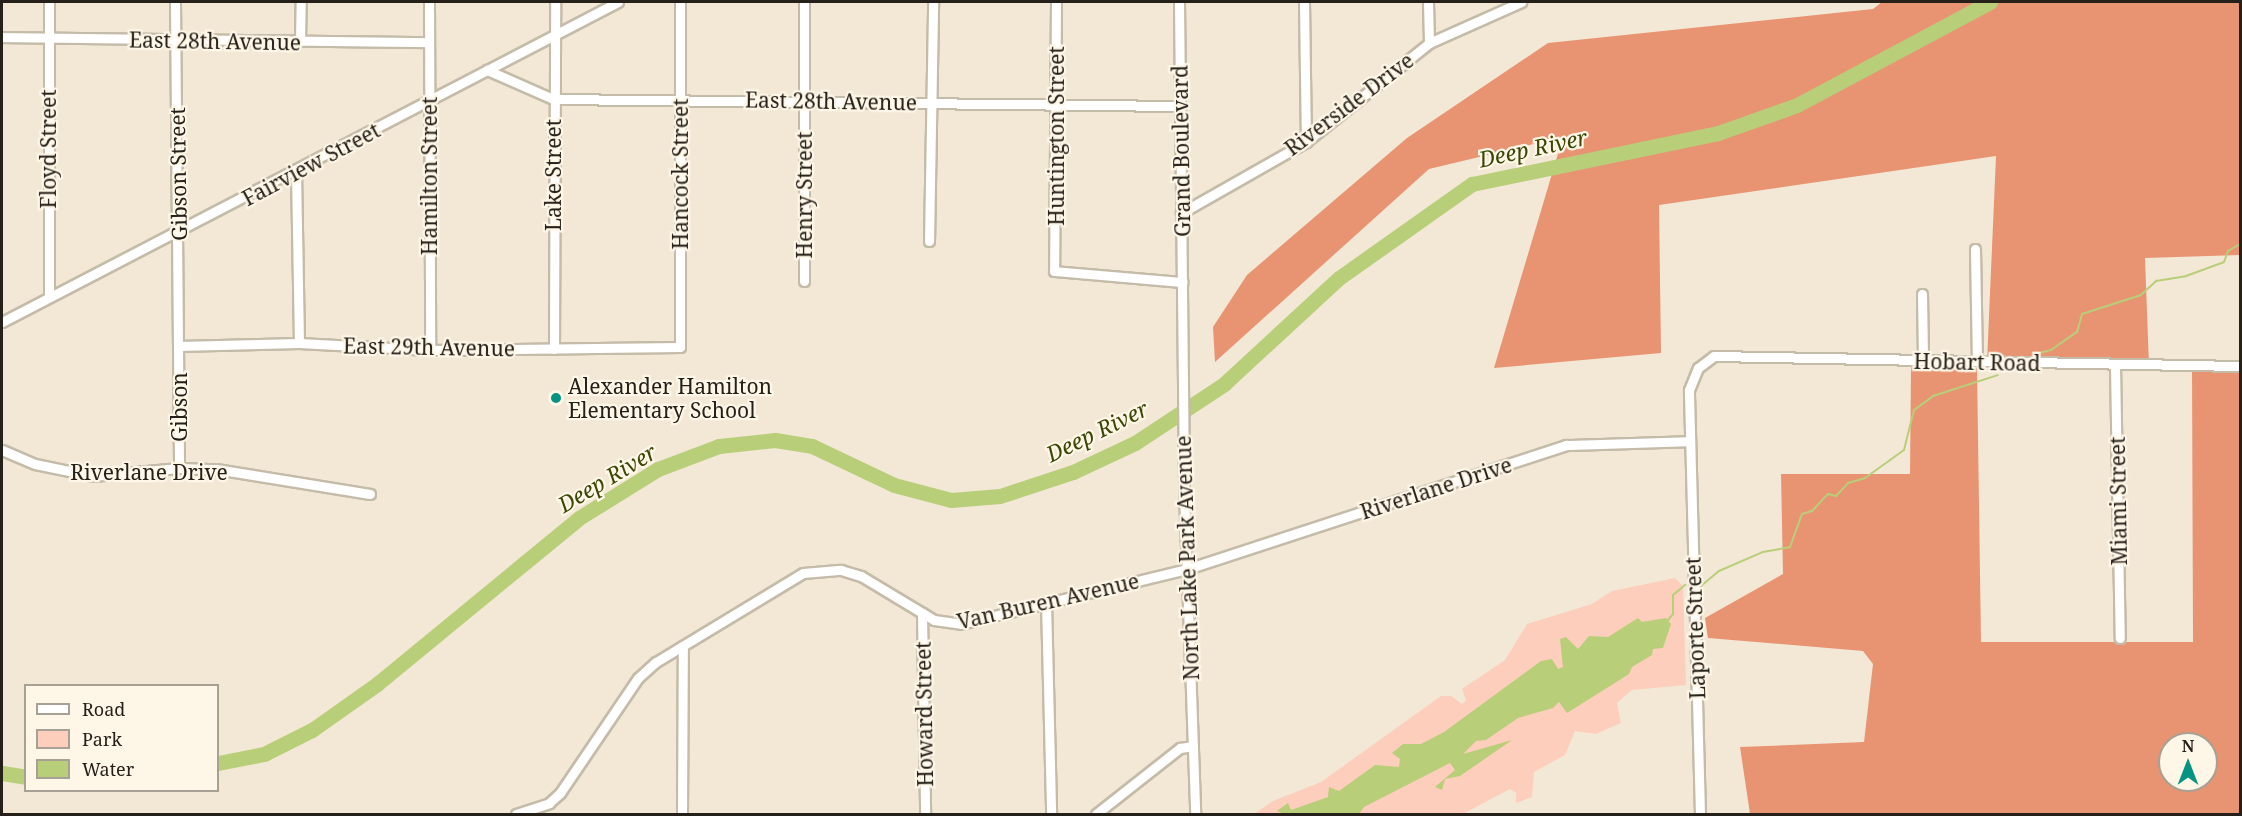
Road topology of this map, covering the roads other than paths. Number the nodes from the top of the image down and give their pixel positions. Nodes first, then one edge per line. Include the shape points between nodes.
1 (49, 2) edge
2 (175, 2) edge
3 (301, 2) edge
4 (429, 2) edge
5 (555, 2) edge
6 (618, 2) edge
7 (680, 2) edge
8 (804, 2) edge
9 (933, 2) edge
10 (1056, 2) edge
11 (1179, 2) edge
12 (1304, 2) edge
13 (1428, 2) edge
14 (1521, 2) edge
15 (555, 33) junction
16 (2, 37) edge
17 (49, 38) junction
18 (175, 41) junction
19 (300, 41) junction
20 (429, 42) junction
21 (1429, 43) junction
22 (488, 70) junction
23 (553, 99) junction
24 (679, 99) junction
25 (803, 101) junction
26 (429, 102) junction
27 (929, 102) junction
28 (1058, 104) junction
29 (1180, 106) junction
30 (1306, 142) junction
31 (296, 171) junction
32 (1181, 213) junction
33 (179, 231) junction
34 (929, 241) dead end
35 (1975, 249) dead end
36 (804, 281) dead end
37 (1183, 282) junction
38 (1922, 294) dead end
39 (49, 297) junction
40 (1182, 301) joint
41 (2, 322) edge
42 (299, 343) junction
43 (178, 346) junction
44 (680, 347) joint
45 (554, 349) junction
46 (430, 350) junction
47 (1714, 356) joint
48 (1923, 360) junction
49 (1977, 361) junction
50 (2115, 365) junction
51 (2241, 366) edge
52 (1690, 441) junction
53 (2, 450) edge
54 (179, 468) junction
55 (370, 494) dead end
56 (1187, 568) junction
57 (1046, 602) junction
58 (922, 613) junction
59 (2120, 638) dead end
60 (683, 646) junction
61 (1193, 746) junction
62 (549, 803) junction
63 (516, 814) edge
64 (549, 814) edge
65 (682, 814) edge
66 (926, 814) edge
67 (1051, 814) edge
68 (1096, 814) edge
69 (1195, 814) edge
70 (1700, 814) edge

1 - 17 street, Floyd Street
2 - 18 street, Gibson Street
3 - 19 street
4 - 20 street, Hamilton Street
5 - 15 street, Lake Street
6 - 15 street, Fairview Street
7 - 24 street, Hancock Street
8 - 25 street, Henry Street
9 - 27 street
10 - 28 street, Huntington Street
11 - 29 street, Grand Boulevard
12 - 30 street
13 - 21 street
14 - 21 street, Riverside Drive
15 - 22 street, Fairview Street
15 - 23 street, Lake Street
16 - 17 street, East 28th Avenue
17 - 18 street, East 28th Avenue
17 - 39 street, Floyd Street
18 - 19 street, East 28th Avenue
18 - 33 street, Gibson Street
19 - 20 street, East 28th Avenue
20 - 26 street, Hamilton Street
21 - 30 street, Riverside Drive
22 - 23 street, East 28th Avenue
22 - 26 street, Fairview Street
23 - 24 street, East 28th Avenue
23 - 45 street, Lake Street
24 - 25 street, East 28th Avenue
24 - 44 street, Hancock Street
25 - 27 street, East 28th Avenue
25 - 36 street, Henry Street
26 - 31 street, Fairview Street
26 - 46 street, Hamilton Street
27 - 28 street, East 28th Avenue
27 - 34 street
28 - 29 street, East 28th Avenue
28 - 37 street, Huntington Street via 1054,271
29 - 32 street, Grand Boulevard
30 - 32 street, Riverside Drive
31 - 33 street, Fairview Street
31 - 42 street
32 - 37 street, Grand Boulevard
33 - 39 street, Fairview Street
33 - 43 street, Gibson Street
35 - 49 street
37 - 40 street, Grand Boulevard
38 - 48 street
39 - 41 street, Fairview Street
40 - 56 street, North Lake Park Avenue
42 - 43 street, East 29th Avenue
42 - 46 street, East 29th Avenue
43 - 54 street, Gibson
44 - 45 street, East 29th Avenue
45 - 46 street, East 29th Avenue
47 - 48 street, Hobart Road
47 - 52 street, Laporte Street via 1698,368 1689,390
48 - 49 street, Hobart Road
49 - 50 street, Hobart Road
50 - 51 street, Hobart Road
50 - 59 street, Miami Street
52 - 56 street, Riverlane Drive via 1566,445
52 - 70 street, Laporte Street
53 - 54 street, Riverlane Drive via 35,464 93,476
54 - 55 street, Riverlane Drive via 216,469
56 - 57 street, Van Buren Avenue
56 - 61 street, North Lake Park Avenue
57 - 58 street, Van Buren Avenue via 961,624 947,625
57 - 67 street
58 - 60 street, Van Buren Avenue via 861,576 822,569 803,573
58 - 66 street, Howard Street
60 - 62 street, Van Buren Avenue via 638,678 561,793
60 - 65 street
61 - 68 street via 1180,748
61 - 69 street, North Lake Park Avenue
62 - 63 street, Van Buren Avenue
62 - 64 street

